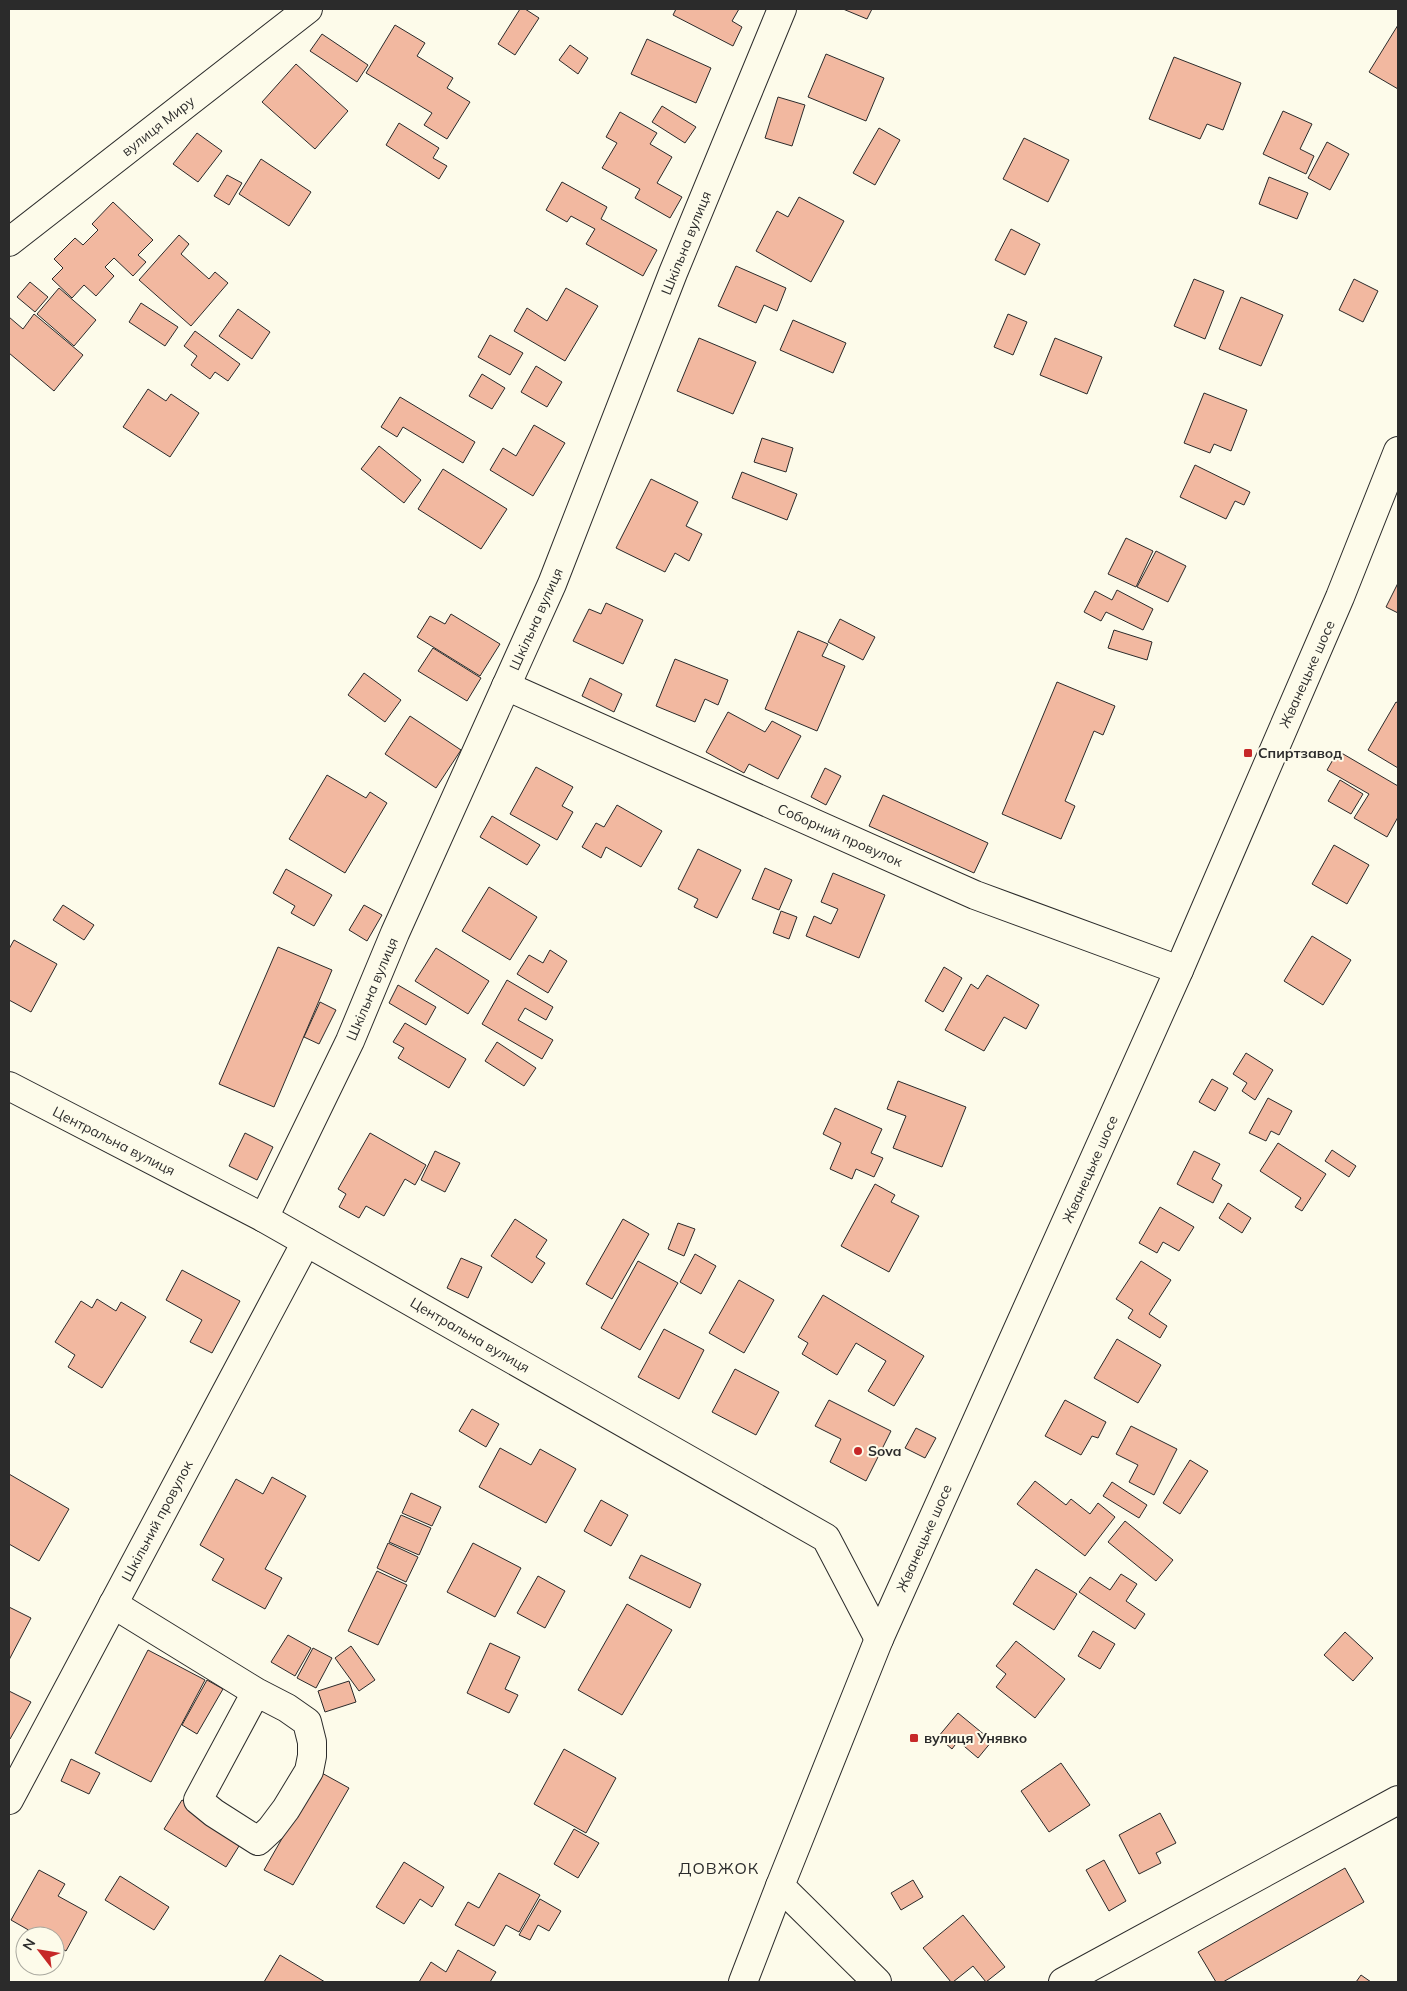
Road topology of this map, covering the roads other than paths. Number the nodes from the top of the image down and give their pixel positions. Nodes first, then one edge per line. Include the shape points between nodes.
1 (308, 9) edge
2 (782, 9) edge
3 (9, 242) edge
4 (1398, 451) edge
5 (506, 686) junction
6 (1179, 970) junction
7 (9, 1086) edge
8 (264, 1218) junction
9 (306, 1242) junction
10 (113, 1604) junction
11 (879, 1639) junction
12 (256, 1692) junction
13 (9, 1800) edge
14 (1398, 1800) edge
15 (780, 1886) junction
16 (742, 1982) edge
17 (877, 1982) edge
18 (1063, 1982) edge

1 - 3 street, вулиця Миру
2 - 5 street, Шкільна вулиця via 673,273 552,584
4 - 6 street, Жванецьке шосе via 1340,597
5 - 6 street, Соборний провулок via 975,895
5 - 8 street, Шкільна вулиця via 395,933 350,1042
6 - 11 street, Жванецьке шосе
7 - 8 street, Центральна вулиця
8 - 9 street, Центральна вулиця
9 - 10 street, Шкільний провулок
9 - 11 street, Центральна вулиця via 826,1538
10 - 12 street
10 - 13 street, Шкільний провулок
11 - 15 street, Жванецьке шосе
12 - 12 street via 198,1800 258,1841 271,1830 309,1772 312,1742 307,1722
14 - 18 street
15 - 16 street, Жванецьке шосе
15 - 17 street

